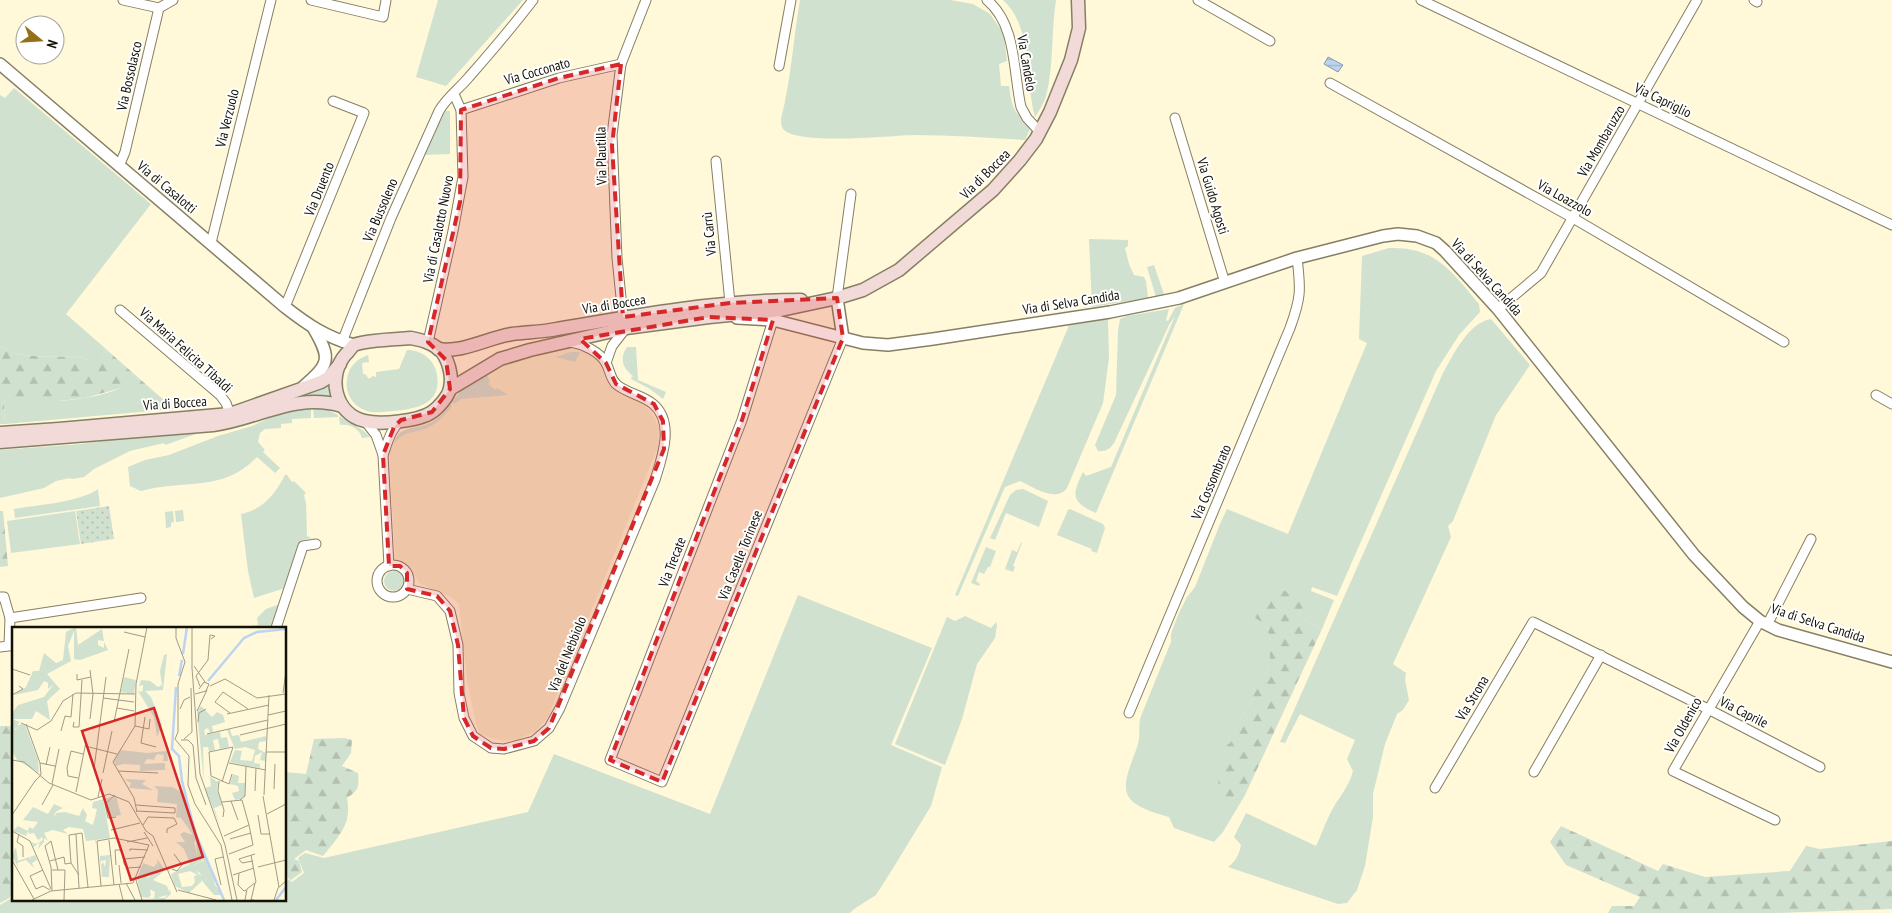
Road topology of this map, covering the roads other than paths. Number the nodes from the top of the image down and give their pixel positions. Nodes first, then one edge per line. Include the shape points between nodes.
1 (123, 0) edge
2 (173, 0) edge
3 (271, 0) edge
4 (311, 0) edge
5 (386, 0) edge
6 (533, 0) edge
7 (646, 0) edge
8 (791, 0) edge
9 (987, 0) edge
10 (1078, 0) edge
11 (1198, 0) edge
12 (1421, 0) edge
13 (1698, 0) edge
14 (159, 8) junction
15 (1270, 41) dead end
16 (622, 64) junction
17 (1, 66) edge
18 (779, 66) dead end
19 (1330, 83) dead end
20 (454, 94) junction
21 (333, 101) dead end
22 (1638, 104) junction
23 (462, 110) junction
24 (1175, 118) dead end
25 (1040, 132) junction
26 (716, 161) dead end
27 (119, 166) junction
28 (851, 194) dead end
29 (1573, 218) junction
30 (1892, 225) edge
31 (211, 244) junction
32 (1297, 258) junction
33 (1225, 283) junction
34 (832, 299) junction
35 (730, 303) junction
36 (286, 307) junction
37 (1498, 309) junction
38 (120, 310) dead end
39 (709, 317) junction
40 (774, 320) junction
41 (624, 323) junction
42 (314, 329) junction
43 (843, 338) junction
44 (568, 342) junction
45 (1784, 342) dead end
46 (348, 343) junction
47 (433, 345) junction
48 (606, 363) junction
49 (340, 364) junction
50 (302, 388) junction
51 (450, 389) junction
52 (1876, 395) dead end
53 (1892, 404) edge
54 (342, 406) junction
55 (230, 414) junction
56 (401, 420) junction
57 (365, 421) junction
58 (0, 433) edge
59 (0, 442) edge
60 (383, 455) junction
61 (1811, 538) dead end
62 (316, 544) dead end
63 (389, 566) junction
64 (407, 589) junction
65 (0, 598) edge
66 (141, 598) dead end
67 (10, 618) junction
68 (1534, 622) joint
69 (1764, 623) junction
70 (276, 627) edge
71 (0, 647) edge
72 (1602, 655) junction
73 (1892, 662) edge
74 (1708, 709) junction
75 (1129, 713) dead end
76 (1820, 767) dead end
77 (1534, 772) dead end
78 (662, 782) joint
79 (1435, 788) dead end
80 (1775, 820) dead end

1 - 14 street
2 - 14 street
3 - 31 street, Via Verzuolo
4 - 5 street via 383,17
6 - 20 street
7 - 16 street, Via Plautilla
8 - 18 street
9 - 25 street, Via Candelo via 1001,17 1007,31 1021,107
10 - 25 main road, Via di Boccea via 1079,28 1073,52
11 - 15 street
12 - 22 street, Via Capriglio
13 - 22 street, Via Mombaruzzo
14 - 27 street, Via Bossolasco
16 - 23 street, Via Cocconato via 559,78
16 - 41 street, Via Plautilla via 612,146 617,258
17 - 27 street, Via di Casalotti
19 - 29 street, Via Loazzolo
20 - 23 street, Via di Casalotto Nuovo
20 - 46 street, Via Bussoleno via 437,115 391,218
21 - 36 street, Via Druento via 364,113
22 - 29 street, Via Mombaruzzo
22 - 30 street, Via Capriglio
23 - 47 street, Via di Casalotto Nuovo via 460,202
24 - 33 street, Via Guido Agosti
25 - 34 main road, Via di Boccea via 1002,181 899,270 874,285
26 - 35 street, Via Carrù
27 - 31 street, Via di Casalotti
28 - 34 street
29 - 37 street, Via Mombaruzzo via 1541,273
29 - 45 street, Via Loazzolo
31 - 36 street, Via di Casalotti
32 - 33 street, Via di Selva Candida
32 - 37 street, Via di Selva Candida via 1383,236 1416,236 1436,243 1445,251
32 - 75 street, Via Cossombrato via 1301,288 1290,328
33 - 43 street, Via di Selva Candida via 1179,298 1110,312 933,339 888,344
34 - 35 main road, Via di Boccea
34 - 39 main road, Via di Boccea via 781,310
34 - 43 street
35 - 41 main road, Via di Boccea
36 - 42 street, Via di Casalotti
37 - 69 street, Via di Selva Candida via 1694,555 1743,607
38 - 55 street, Via Maria Felicita Tibaldi via 220,395
39 - 40 street, Via di Selva Candida
39 - 41 main road, Via di Boccea
40 - 43 street, Via di Selva Candida
40 - 78 street, Via Trecate via 742,420 610,760
41 - 44 main road, Via di Boccea
41 - 47 main road, Via di Boccea via 495,337 456,349
41 - 48 street
42 - 46 street, Via di Casalotti
42 - 50 street, Via di Casalotti via 324,347 325,364
43 - 78 street, Via Caselle Torinese
44 - 48 street, Via del Nebbiolo via 593,350
44 - 51 main road, Via di Boccea via 500,359
46 - 47 main road via 411,338
46 - 49 main road
47 - 51 main road via 442,353 449,367
48 - 64 street, Via del Nebbiolo via 616,384 654,404 666,436 664,449 655,480 549,728 534,740 504,749 491,748 473,736 461,702 458,645 450,611 437,596
49 - 50 main road, Via di Boccea via 330,377
49 - 54 main road via 334,382
50 - 55 main road, Via di Boccea
51 - 56 main road via 432,412 424,417
52 - 53 street
54 - 57 main road
54 - 59 main road, Via di Boccea via 327,401 297,402 213,426
55 - 58 main road, Via di Boccea
56 - 57 main road
56 - 60 street via 390,434
57 - 60 street via 379,440
60 - 63 street
61 - 69 street, Via Oldenico
62 - 70 street via 303,546
63 - 64 street via 404,569 409,578
63 - 64 street via 378,576 384,594 400,596
65 - 67 street via 4,597
66 - 67 street
67 - 71 street via 9,646
68 - 72 street, Via Caprile
68 - 79 street, Via Strona
69 - 73 street, Via di Selva Candida via 1778,630
69 - 74 street, Via Oldenico
72 - 74 street, Via Caprile
72 - 77 street
74 - 76 street, Via Caprile
74 - 80 street, Via Oldenico via 1673,771

